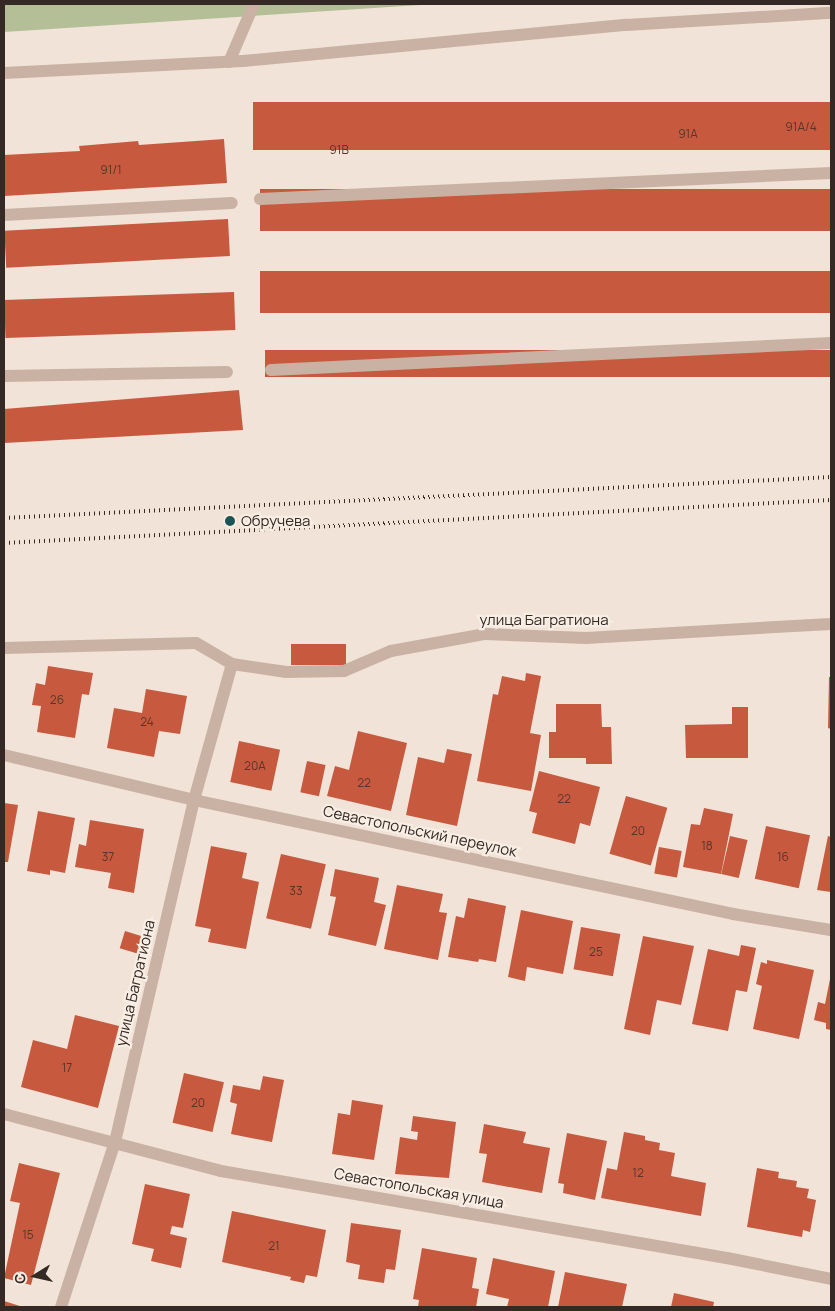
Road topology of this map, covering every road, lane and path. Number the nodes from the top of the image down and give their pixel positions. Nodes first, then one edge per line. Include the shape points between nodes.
1 (254, 4) edge
2 (831, 13) edge
3 (229, 62) junction
4 (4, 73) edge
5 (831, 173) edge
6 (260, 199) dead end
7 (232, 203) dead end
8 (4, 214) edge
9 (831, 343) edge
10 (271, 370) dead end
11 (227, 372) dead end
12 (4, 376) edge
13 (831, 624) edge
14 (4, 648) edge
15 (232, 664) junction
16 (4, 755) edge
17 (194, 800) junction
18 (831, 930) edge
19 (4, 1114) edge
20 (115, 1142) junction
21 (831, 1279) edge
22 (61, 1307) edge

1 - 3 street
2 - 3 street via 626,25
3 - 4 street
5 - 6 street
7 - 8 street
9 - 10 street
11 - 12 street
13 - 15 street, улица Багратиона via 586,638 485,634 391,651 344,671 286,672
14 - 15 street, улица Багратиона via 196,643
15 - 17 street, улица Багратиона
16 - 17 street, Севастопольский переулок
17 - 18 street, Севастопольский переулок via 733,914
17 - 20 street, улица Багратиона
19 - 20 street, Севастопольская улица
20 - 21 street, Севастопольская улица via 221,1171 727,1258
20 - 22 street, улица Багратиона

